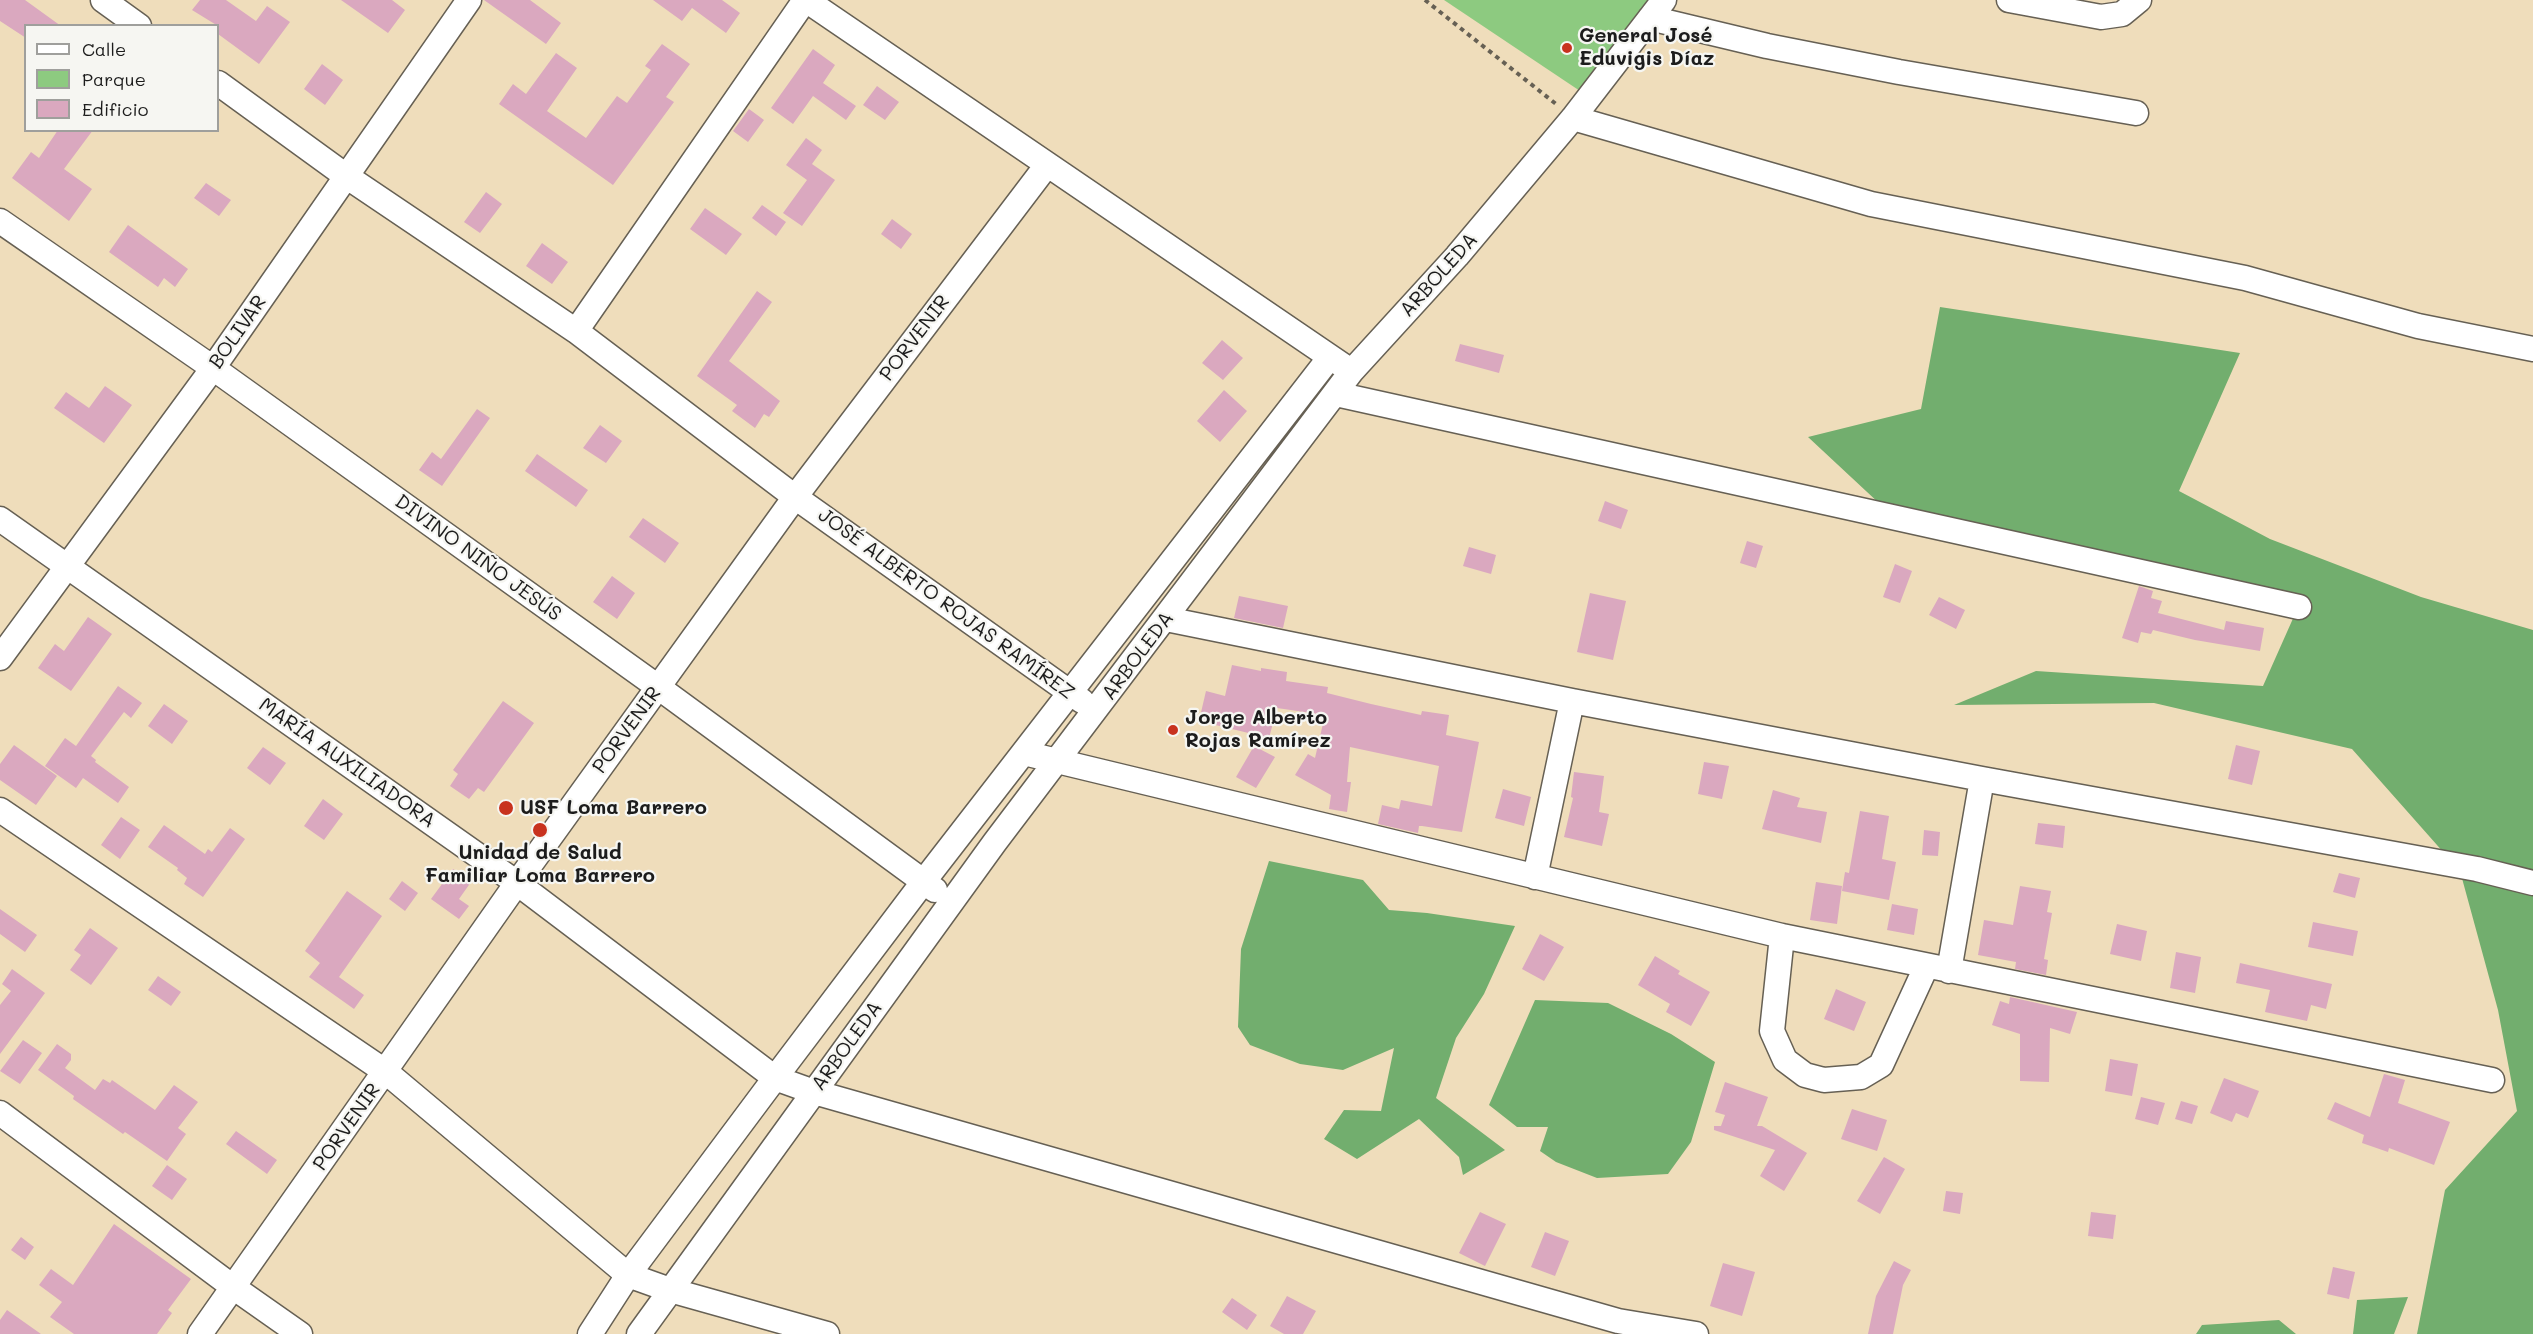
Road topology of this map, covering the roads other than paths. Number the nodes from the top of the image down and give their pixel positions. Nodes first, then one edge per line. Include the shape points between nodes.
1 (104, 0) edge
2 (806, 0) edge
3 (2009, 0) edge
4 (2139, 0) edge
5 (464, 2) edge
6 (1657, 9) edge
7 (136, 24) edge
8 (219, 84) edge
9 (2136, 113) dead end
10 (1573, 118) junction
11 (1047, 165) junction
12 (346, 176) junction
13 (0, 221) edge
14 (576, 330) junction
15 (2533, 349) edge
16 (1330, 357) junction
17 (213, 368) junction
18 (1351, 372) junction
19 (1336, 394) junction
20 (795, 496) junction
21 (0, 519) edge
22 (67, 565) junction
23 (2299, 607) dead end
24 (1166, 619) junction
25 (0, 658) edge
26 (658, 687) junction
27 (1070, 693) junction
28 (1572, 701) junction
29 (1096, 712) junction
30 (1024, 753) junction
31 (1057, 762) junction
32 (1982, 779) junction
33 (0, 810) edge
34 (1534, 877) junction
35 (924, 882) junction
36 (517, 883) junction
37 (2533, 883) edge
38 (951, 902) junction
39 (1782, 936) junction
40 (1937, 969) junction
41 (386, 1072) junction
42 (775, 1078) junction
43 (2492, 1080) dead end
44 (814, 1092) junction
45 (0, 1113) edge
46 (628, 1275) junction
47 (233, 1287) junction
48 (670, 1290) junction
49 (200, 1334) edge
50 (300, 1334) edge
51 (590, 1334) edge
52 (639, 1334) edge
53 (827, 1334) edge
54 (1696, 1334) edge

1 - 7 street
2 - 11 street
2 - 14 street
3 - 4 street via 2101,17 2122,14
5 - 12 street, BOLIVAR
6 - 9 street via 1767,46
6 - 10 street, ARBOLEDA
8 - 12 street, JOSÉ ALBERTO ROJAS RAMÍREZ
10 - 15 street via 1871,204 2246,278 2418,326
10 - 18 street, ARBOLEDA via 1457,256
11 - 16 street
11 - 20 street, PORVENIR
12 - 14 street, JOSÉ ALBERTO ROJAS RAMÍREZ
12 - 17 street, BOLIVAR
13 - 17 street, DIVINO NIÑO JESÚS
14 - 20 street, JOSÉ ALBERTO ROJAS RAMÍREZ
16 - 18 street
16 - 27 street, ARBOLEDA
17 - 22 street, BOLIVAR
17 - 26 street, DIVINO NIÑO JESÚS
18 - 19 street, ARBOLEDA
19 - 23 street
19 - 24 street, ARBOLEDA
20 - 26 street, PORVENIR
20 - 27 street, JOSÉ ALBERTO ROJAS RAMÍREZ
21 - 22 street, MARÍA AUXILIADORA
22 - 25 street, BOLIVAR
22 - 36 street, MARÍA AUXILIADORA
24 - 28 street
24 - 29 street, ARBOLEDA
26 - 35 street, DIVINO NIÑO JESÚS
26 - 36 street, PORVENIR
27 - 29 street, JOSÉ ALBERTO ROJAS RAMÍREZ
27 - 30 street, ARBOLEDA
28 - 32 street
28 - 34 street
29 - 31 street, ARBOLEDA
30 - 31 street
30 - 35 street, ARBOLEDA
31 - 34 street
31 - 38 street, ARBOLEDA
32 - 37 street via 2477,869
32 - 40 street
33 - 41 street
34 - 39 street
35 - 38 street, DIVINO NIÑO JESÚS
35 - 42 street, ARBOLEDA
36 - 41 street, PORVENIR
36 - 42 street, MARÍA AUXILIADORA
38 - 44 street, ARBOLEDA
39 - 40 street
39 - 40 street via 1772,1031 1785,1060 1804,1075 1824,1080 1861,1077 1881,1065
40 - 43 street
41 - 46 street
41 - 47 street, PORVENIR
42 - 44 street, MARÍA AUXILIADORA
42 - 46 street, ARBOLEDA
44 - 48 street, ARBOLEDA
44 - 54 street, MARÍA AUXILIADORA via 1618,1321
45 - 47 street
46 - 48 street
46 - 51 street, ARBOLEDA
47 - 49 street, PORVENIR
47 - 50 street
48 - 52 street, ARBOLEDA
48 - 53 street

